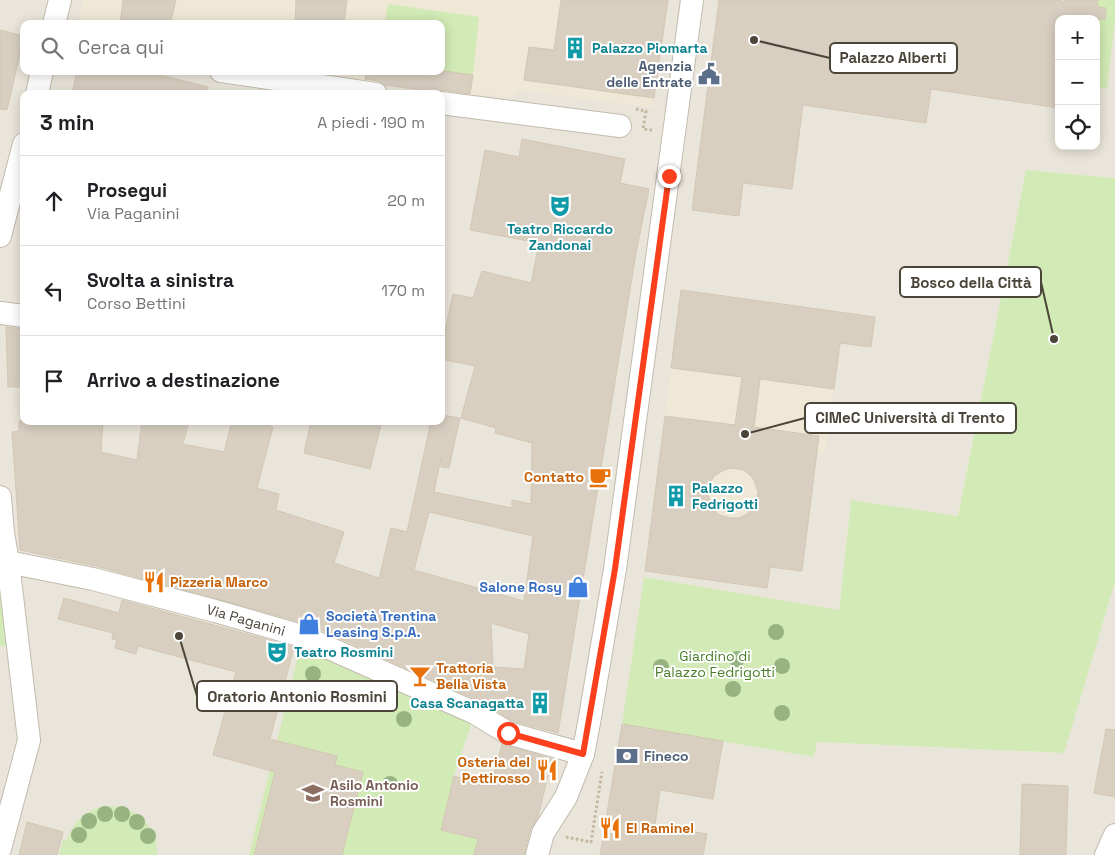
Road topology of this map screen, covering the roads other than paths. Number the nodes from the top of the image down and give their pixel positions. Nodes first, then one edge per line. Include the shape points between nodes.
1 (60, 0) edge
2 (692, 0) edge
3 (55, 20) edge
4 (41, 75) edge
5 (248, 75) edge
6 (38, 90) edge
7 (349, 90) edge
8 (445, 104) edge
9 (620, 126) dead end
10 (20, 159) edge
11 (0, 236) edge
12 (0, 313) edge
13 (20, 316) edge
14 (0, 497) edge
15 (1, 533) edge
16 (9, 572) junction
17 (583, 754) junction
18 (1115, 835) edge
19 (0, 849) edge
20 (537, 855) edge
21 (1106, 855) edge

1 - 3 street
2 - 17 street via 615,569
4 - 6 street
5 - 7 street
8 - 9 street
10 - 11 street
12 - 13 street
14 - 15 street
15 - 16 street
16 - 17 street, Via Paganini via 93,579 302,636 476,713 508,733
16 - 19 street via 29,740
17 - 20 street via 566,797 543,833
18 - 21 street

